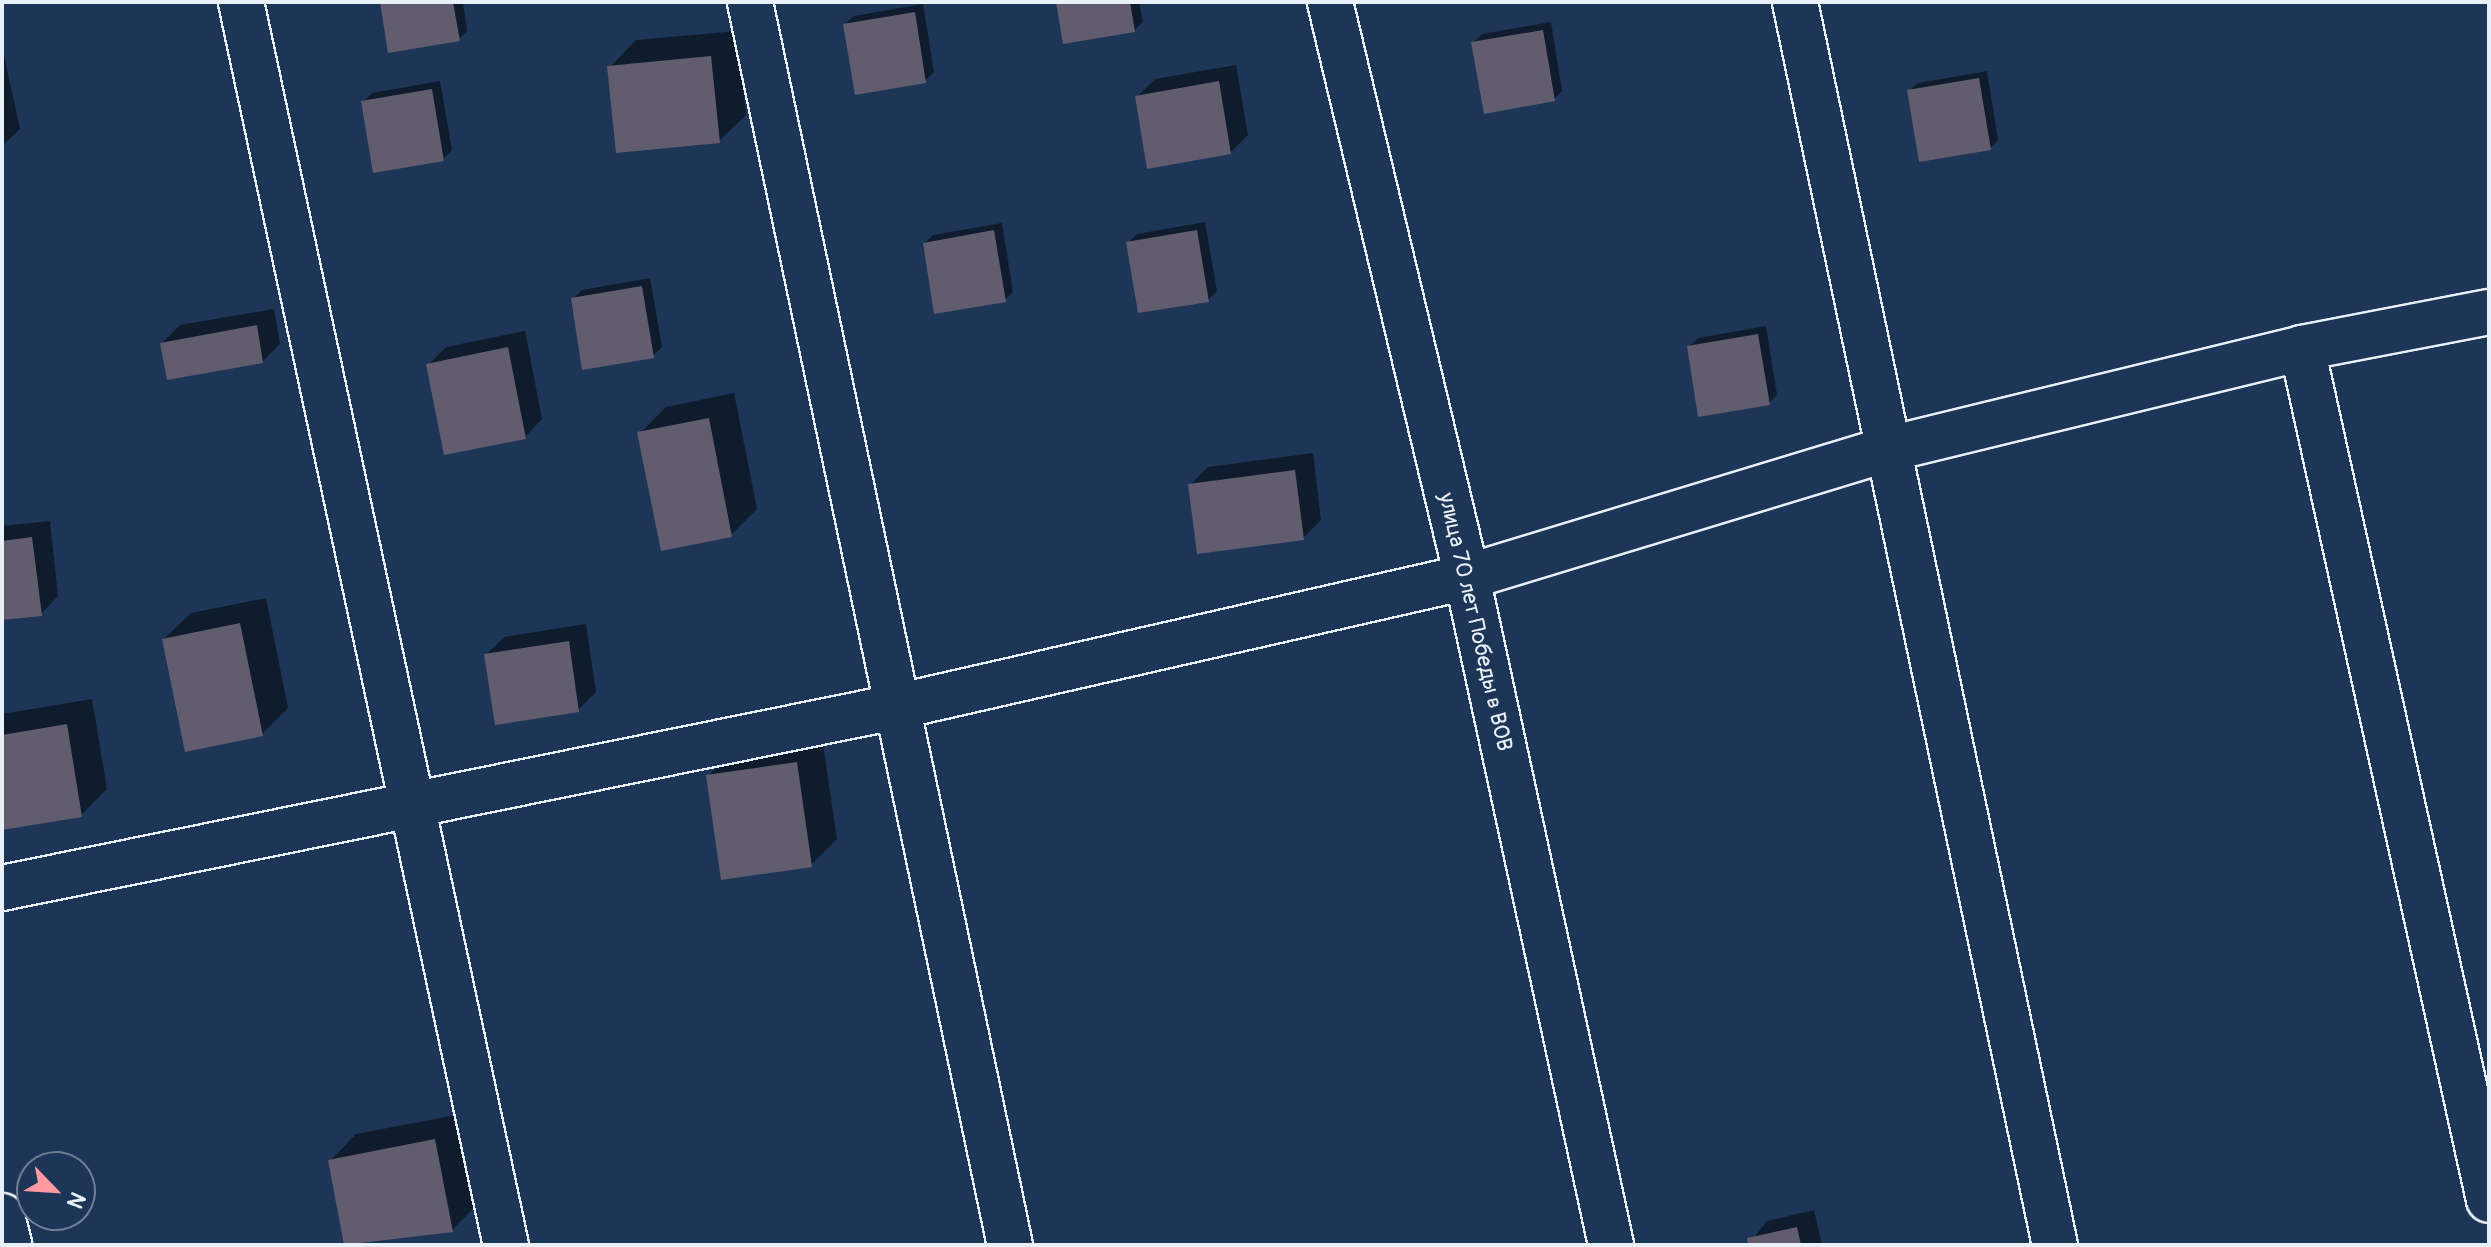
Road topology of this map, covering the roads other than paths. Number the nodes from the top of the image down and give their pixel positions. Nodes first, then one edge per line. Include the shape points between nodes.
1 (241, 2) edge
2 (750, 2) edge
3 (1330, 2) edge
4 (1795, 2) edge
5 (2489, 312) edge
6 (2302, 348) junction
7 (1885, 450) junction
8 (1467, 577) junction
9 (900, 706) junction
10 (412, 807) junction
11 (2, 888) edge
12 (2489, 1200) edge
13 (2, 1216) edge
14 (9, 1245) edge
15 (506, 1245) edge
16 (1010, 1245) edge
17 (1611, 1245) edge
18 (2055, 1245) edge

1 - 10 street
2 - 9 street
3 - 8 street, улица 70 лет Победы в ВОВ
4 - 7 street
5 - 6 street
6 - 7 street
6 - 12 street
7 - 8 street
7 - 18 street
8 - 9 street
8 - 17 street, улица 70 лет Победы в ВОВ
9 - 10 street
9 - 16 street
10 - 11 street
10 - 15 street
13 - 14 street

